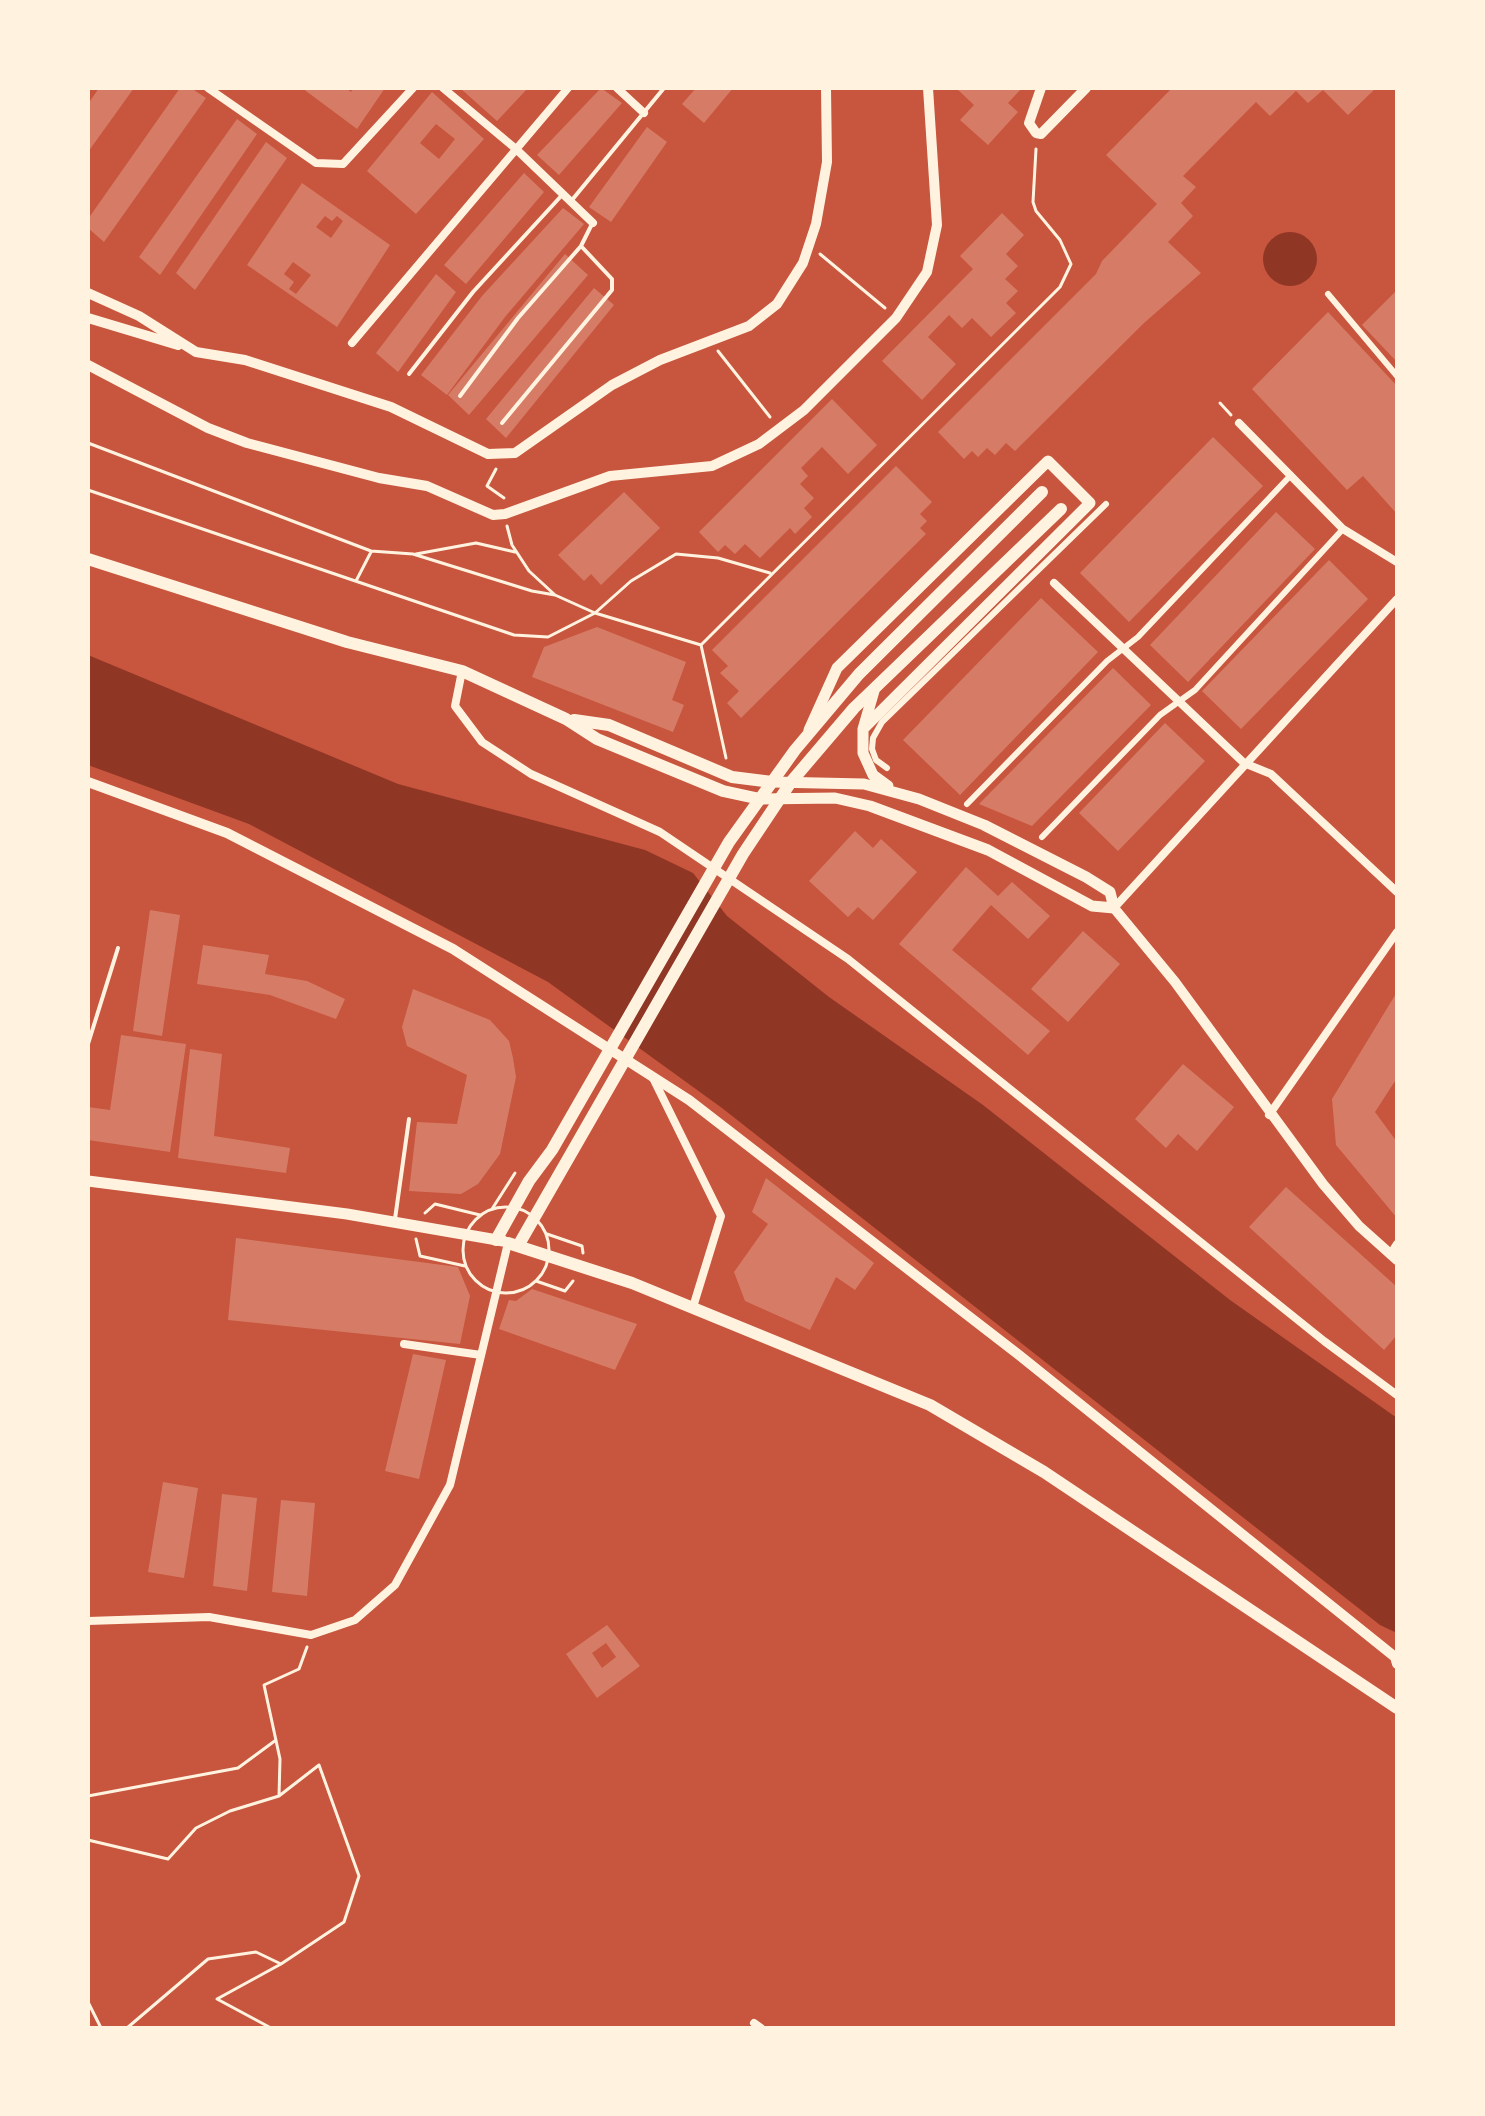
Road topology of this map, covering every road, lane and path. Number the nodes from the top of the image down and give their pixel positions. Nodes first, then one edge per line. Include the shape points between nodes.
1 (208, 88) edge
2 (413, 88) edge
3 (443, 88) edge
4 (568, 88) edge
5 (617, 88) edge
6 (664, 88) edge
7 (826, 88) edge
8 (928, 88) edge
9 (1041, 88) edge
10 (1086, 88) edge
11 (644, 113) junction
12 (1037, 133) junction
13 (516, 149) junction
14 (563, 194) junction
15 (570, 202) junction
16 (593, 223) joint
17 (581, 246) junction
18 (810, 246) junction
19 (88, 293) edge
20 (1328, 294) dead end
21 (88, 318) edge
22 (896, 318) junction
23 (711, 342) junction
24 (352, 343) dead end
25 (196, 352) junction
26 (88, 365) edge
27 (409, 374) dead end
28 (1397, 376) edge
29 (460, 396) dead end
30 (502, 423) dead end
31 (1239, 423) dead end
32 (780, 430) junction
33 (88, 443) edge
34 (488, 454) junction
35 (1291, 475) junction
36 (88, 490) edge
37 (1042, 492) dead end
38 (1106, 504) dead end
39 (1061, 509) dead end
40 (509, 512) junction
41 (1343, 529) junction
42 (371, 551) junction
43 (516, 553) dead end
44 (413, 554) junction
45 (88, 559) edge
46 (1397, 562) edge
47 (772, 574) junction
48 (356, 581) junction
49 (1054, 583) dead end
50 (555, 595) junction
51 (1397, 599) edge
52 (595, 613) junction
53 (701, 645) junction
54 (1123, 649) junction
55 (462, 671) junction
56 (880, 682) junction
57 (1179, 703) junction
58 (566, 719) junction
59 (863, 729) junction
60 (806, 737) junction
61 (1244, 763) junction
62 (887, 768) dead end
63 (732, 777) junction
64 (88, 782) edge
65 (772, 782) junction
66 (791, 782) junction
67 (895, 791) junction
68 (760, 799) junction
69 (778, 800) junction
70 (967, 804) dead end
71 (1042, 837) dead end
72 (1397, 892) edge
73 (1114, 908) junction
74 (1397, 932) edge
75 (118, 948) dead end
76 (88, 1044) edge
77 (653, 1078) junction
78 (1269, 1115) junction
79 (409, 1119) dead end
80 (88, 1181) edge
81 (435, 1204) dead end
82 (480, 1215) dead end
83 (395, 1222) junction
84 (545, 1233) dead end
85 (507, 1243) junction
86 (1397, 1244) edge
87 (582, 1246) dead end
88 (420, 1256) dead end
89 (1394, 1258) edge
90 (465, 1266) dead end
91 (536, 1281) dead end
92 (565, 1291) dead end
93 (693, 1307) junction
94 (404, 1344) dead end
95 (481, 1355) junction
96 (1397, 1395) edge
97 (88, 1621) edge
98 (311, 1635) junction
99 (1397, 1664) edge
100 (1397, 1708) edge
101 (276, 1740) junction
102 (88, 1796) edge
103 (279, 1796) junction
104 (88, 1840) edge
105 (88, 1883) edge
106 (88, 1903) edge
107 (281, 1964) junction
108 (88, 2002) edge
109 (101, 2028) edge
110 (127, 2028) edge
111 (271, 2028) edge

1 - 2 street via 316,163 343,164
3 - 13 street
4 - 13 street
5 - 11 street
6 - 11 lane
7 - 18 street via 827,162
8 - 22 street via 937,225 927,272
9 - 12 street via 1029,117
10 - 12 street via 1050,127
11 - 15 lane
12 - 47 path via 1033,202 1068,254 1060,287
13 - 14 street
13 - 24 street
14 - 15 street
14 - 27 lane via 473,292
15 - 16 street
16 - 17 lane
17 - 29 lane
17 - 30 lane via 612,279 612,290
18 - 22 path
18 - 23 street via 789,287 765,316
19 - 25 street via 139,316
20 - 28 street
21 - 25 street
22 - 32 street
23 - 32 path
23 - 34 street via 622,379 515,453
25 - 34 street via 245,360 391,407
26 - 40 street via 247,443 427,486 481,512
31 - 35 street
32 - 40 street via 712,466 610,476
33 - 42 path
34 - 40 path via 499,464 487,486 500,493
35 - 41 street
35 - 54 street
36 - 48 path
37 - 60 main road via 859,674
38 - 62 street via 882,722 872,749
39 - 56 main road
40 - 50 path via 512,545
41 - 46 street
41 - 57 street
42 - 44 path
42 - 48 path
43 - 44 path via 476,543
44 - 50 path
45 - 55 main road via 347,642
47 - 52 path via 718,558 676,554 631,581
47 - 53 path
48 - 52 path via 533,639
49 - 54 street
50 - 52 path
51 - 61 street
52 - 53 path
53 - 63 path
54 - 57 street
54 - 70 street
55 - 58 main road
55 - 96 street via 455,706 482,742 531,774 660,832 848,959
56 - 59 main road
56 - 66 main road
57 - 61 street
57 - 71 street via 1160,715
58 - 63 main road via 609,725
58 - 68 main road via 597,739 696,780
59 - 60 main road via 1090,503 1048,461 837,668
59 - 67 main road via 868,767
60 - 65 main road
61 - 72 street via 1271,774
61 - 73 street
63 - 65 main road
64 - 77 street via 227,833 453,949
65 - 66 main road
65 - 68 main road
66 - 67 main road via 864,784
66 - 69 main road
67 - 73 main road via 984,825 1086,877 1110,892
68 - 69 main road
68 - 85 main road via 729,842 563,1129
69 - 73 main road via 835,798 870,806 988,850 1092,906
69 - 85 main road via 580,1136
73 - 78 street via 1175,982
74 - 78 street
75 - 76 lane
77 - 93 street via 721,1216
77 - 99 street via 689,1100 1019,1355 1395,1657
78 - 89 street via 1359,1226
79 - 83 lane
80 - 83 main road
81 - 82 path
83 - 85 main road
84 - 87 path
85 - 93 main road
85 - 95 street
86 - 89 street
88 - 90 path
91 - 92 path
93 - 100 main road via 930,1405 987,1437
94 - 95 street
95 - 98 street via 450,1485 395,1585 355,1620
97 - 98 street via 209,1617
98 - 101 path via 299,1669 264,1685
101 - 102 path via 238,1768
101 - 103 path
103 - 104 path via 196,1828 168,1859
103 - 107 path via 319,1765 359,1876 344,1922
105 - 106 path
107 - 110 path via 256,1952 208,1959
107 - 111 path via 217,1999
108 - 109 path

